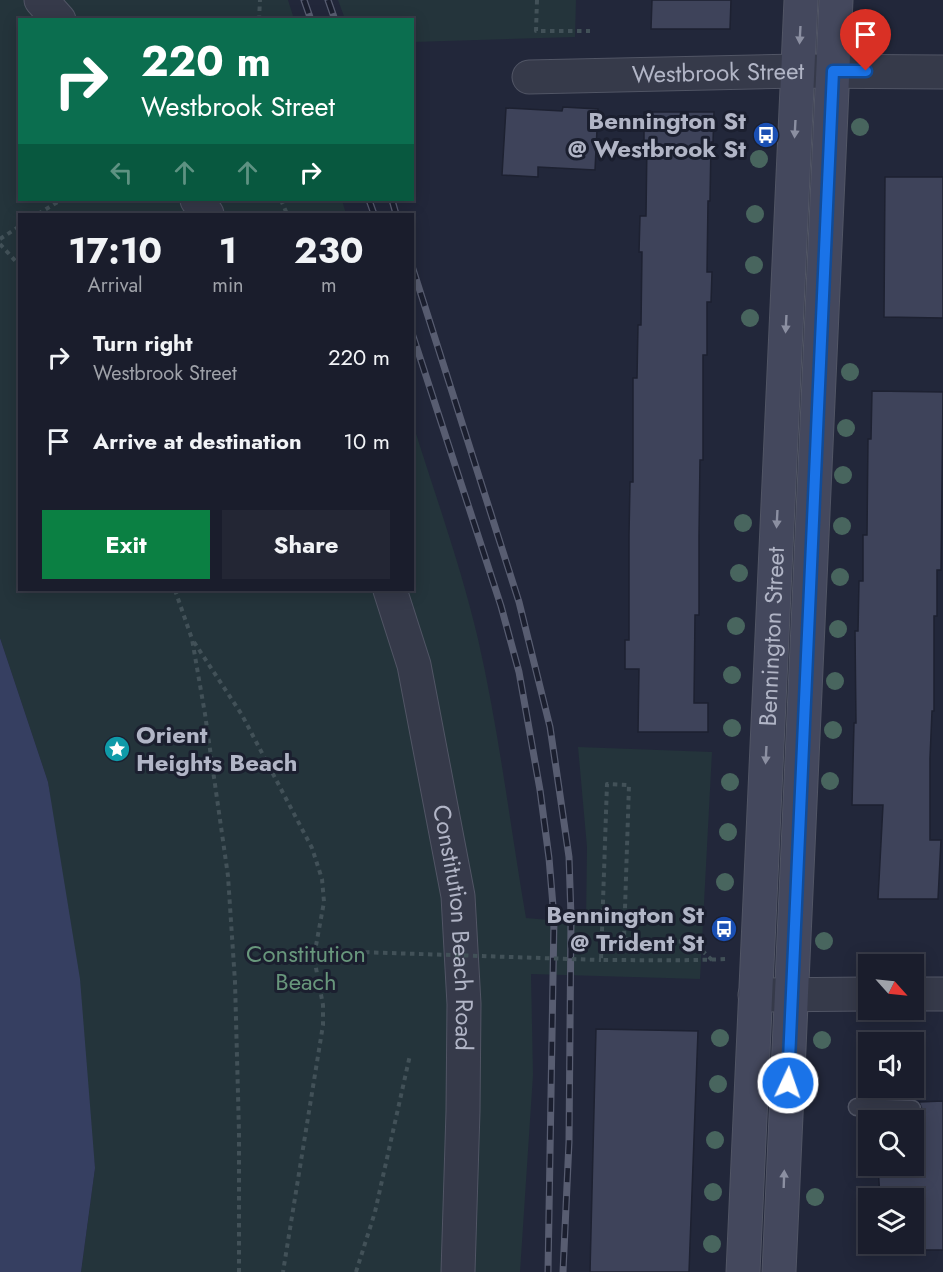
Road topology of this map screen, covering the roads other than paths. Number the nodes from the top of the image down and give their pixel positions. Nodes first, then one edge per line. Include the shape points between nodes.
1 (41, 0) edge
2 (801, 0) edge
3 (836, 0) edge
4 (57, 18) edge
5 (798, 71) junction
6 (833, 71) junction
7 (943, 72) edge
8 (529, 77) dead end
9 (390, 591) edge
10 (755, 994) junction
11 (792, 994) junction
12 (858, 994) edge
13 (924, 994) edge
14 (943, 994) edge
15 (857, 1107) dead end
16 (912, 1109) dead end
17 (745, 1236) junction
18 (781, 1238) junction
19 (458, 1272) edge
20 (743, 1272) edge
21 (779, 1272) edge

1 - 4 street
2 -> 5 main road, Bennington Street
3 - 6 main road, Bennington Street
5 - 6 street, Westbrook Street
5 - 8 street, Westbrook Street
5 -> 10 main road, Bennington Street
6 - 7 street, Westbrook Street
6 - 11 main road, Bennington Street
9 - 19 street, Constitution Beach Road via 414,664 458,896 464,1004
10 - 11 street
10 - 17 main road, Bennington Street
11 - 12 street
18 -> 11 main road, Bennington Street
13 - 14 street
15 - 16 lane
17 - 18 main road
17 - 20 main road, Bennington Street
18 - 21 main road, Bennington Street

